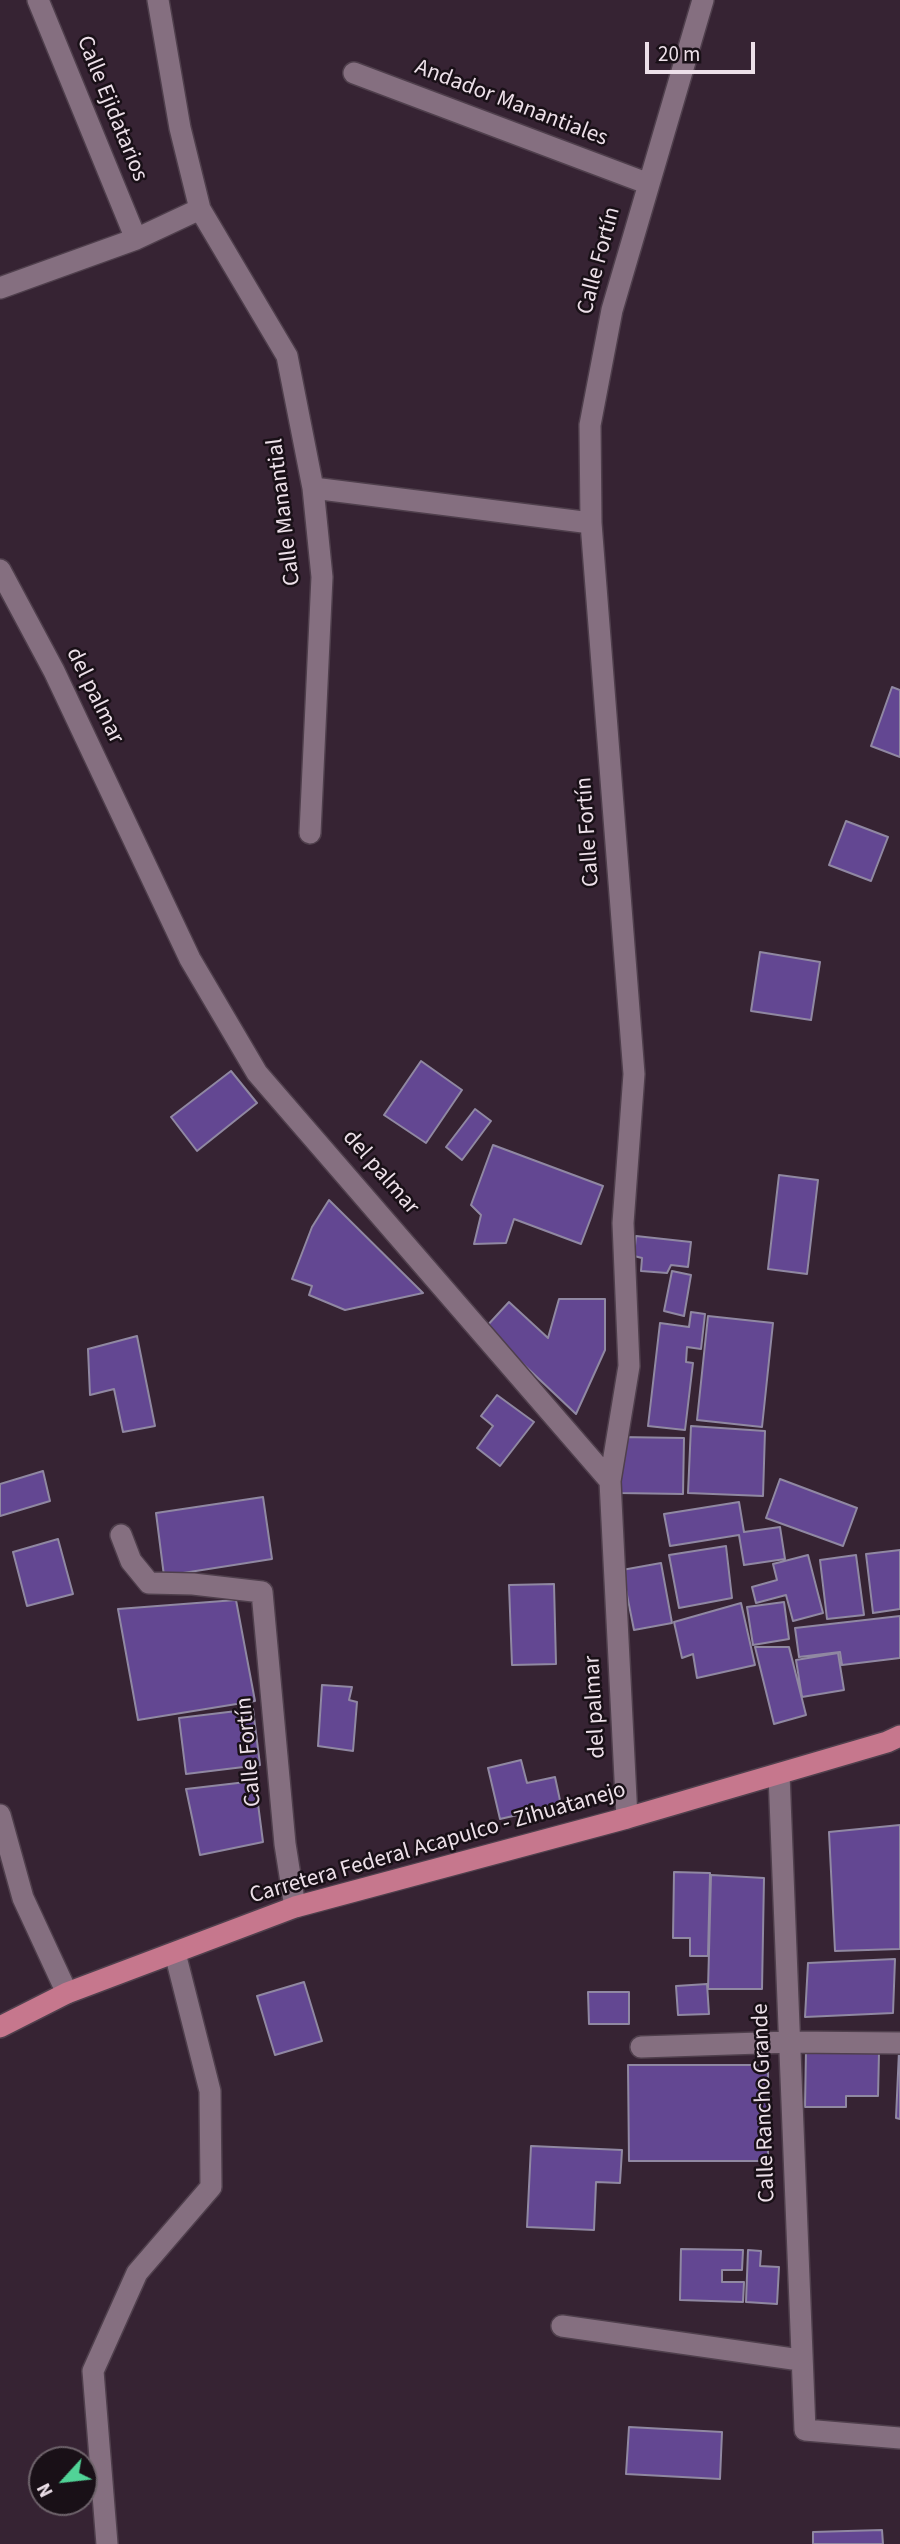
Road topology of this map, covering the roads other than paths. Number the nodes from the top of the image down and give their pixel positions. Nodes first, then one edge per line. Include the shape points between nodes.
1 (38, 0) edge
2 (158, 0) edge
3 (703, 0) edge
4 (354, 73) dead end
5 (649, 184) junction
6 (200, 209) junction
7 (136, 239) junction
8 (0, 288) edge
9 (313, 488) junction
10 (591, 523) junction
11 (0, 570) edge
12 (310, 833) dead end
13 (610, 1481) junction
14 (121, 1535) dead end
15 (900, 1736) edge
16 (779, 1774) junction
17 (0, 1815) edge
18 (627, 1818) junction
19 (295, 1907) junction
20 (175, 1953) junction
21 (67, 1993) junction
22 (0, 2027) edge
23 (789, 2042) junction
24 (900, 2043) edge
25 (641, 2046) dead end
26 (562, 2326) dead end
27 (800, 2360) junction
28 (900, 2438) edge
29 (107, 2544) edge

1 - 7 street, Calle Ejidatarios
2 - 6 street, Calle Manantial via 180,128
3 - 5 street, Calle Fortín
4 - 5 street, Andador Manantiales
5 - 10 street, Calle Fortín via 612,310 590,425
6 - 7 street
6 - 9 street, Calle Manantial via 287,356
7 - 8 street
9 - 10 street
9 - 12 street, Calle Manantial via 322,577
10 - 13 street, Calle Fortín via 634,1074 623,1223 629,1366
11 - 13 street, del palmar via 54,671 190,959 257,1073
13 - 18 street, del palmar
14 - 19 street, Calle Fortín via 131,1561 149,1583 262,1592
15 - 16 main road, Carretera Federal Acapulco - Zihuatanejo
16 - 18 main road, Carretera Federal Acapulco - Zihuatanejo
16 - 23 street, Calle Rancho Grande
17 - 21 street via 23,1898
18 - 19 main road, Carretera Federal Acapulco - Zihuatanejo
19 - 20 main road, Carretera Federal Acapulco - Zihuatanejo
20 - 21 main road, Carretera Federal Acapulco - Zihuatanejo
20 - 29 street via 210,2091 211,2187 137,2273 93,2371
21 - 22 main road, Carretera Federal Acapulco - Zihuatanejo
23 - 24 street
23 - 25 street
23 - 27 street, Calle Rancho Grande
26 - 27 street
27 - 28 street, Calle Rancho Grande via 805,2430

